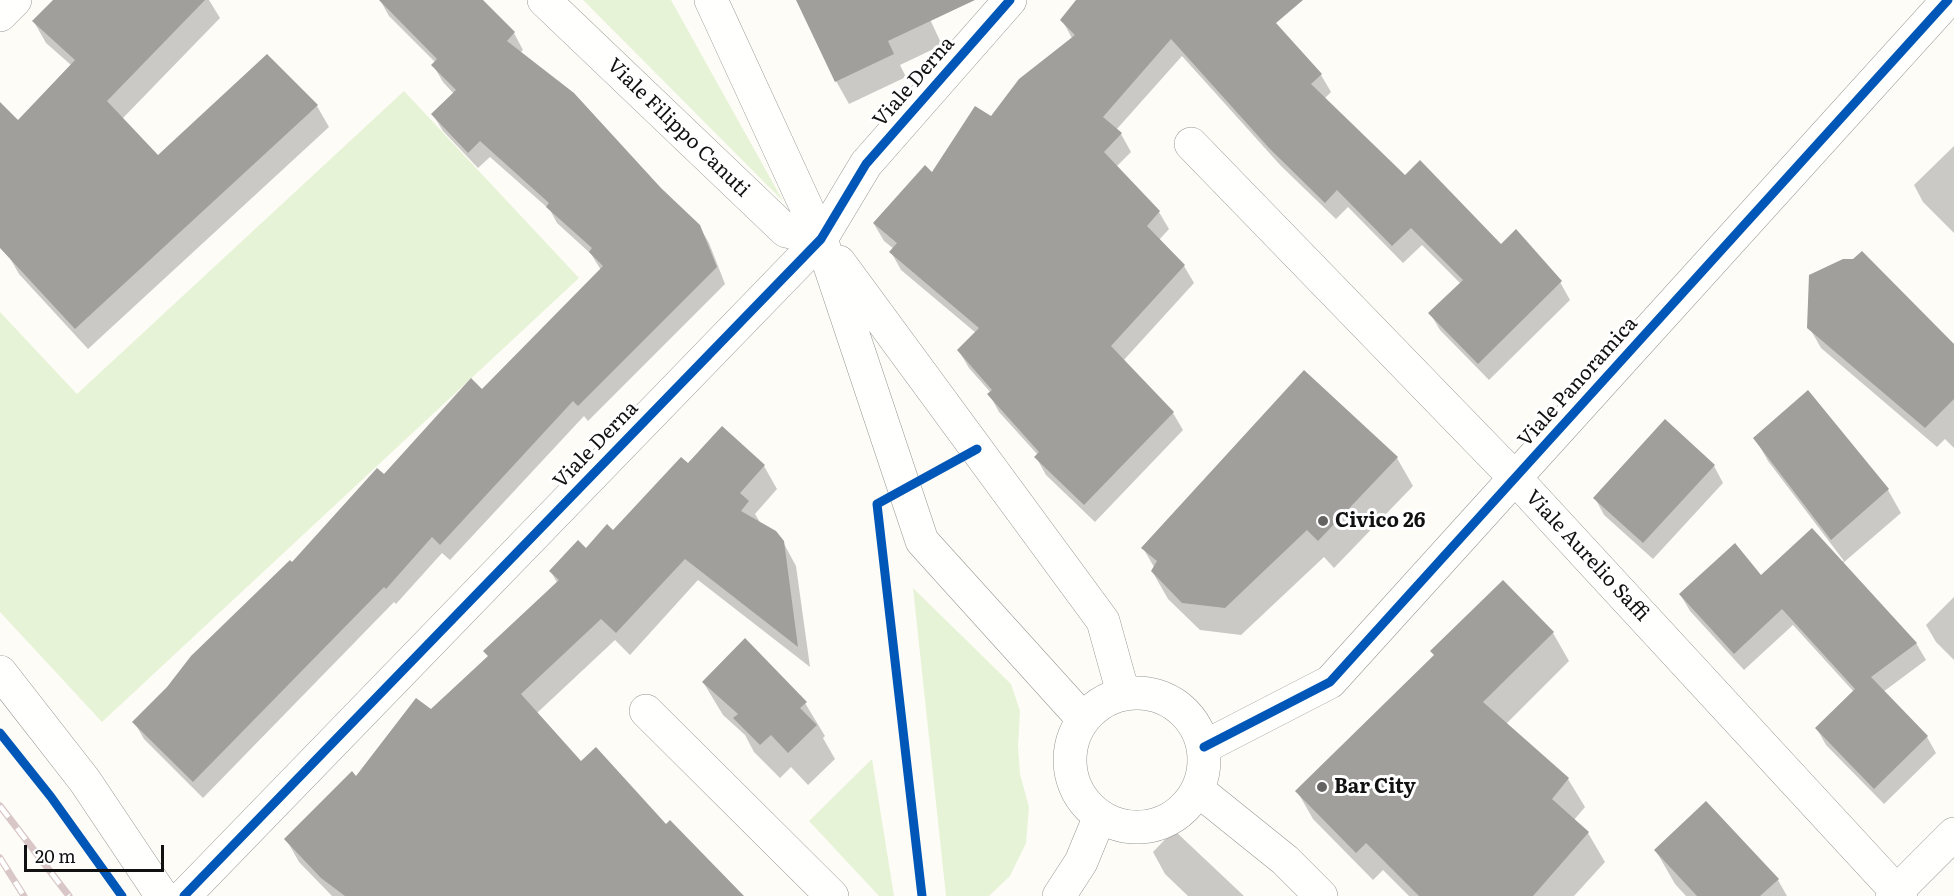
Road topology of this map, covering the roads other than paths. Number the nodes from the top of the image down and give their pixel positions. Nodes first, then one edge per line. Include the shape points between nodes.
1 (15, 0) edge
2 (544, 0) edge
3 (711, 0) edge
4 (1010, 0) edge
5 (1948, 0) edge
6 (0, 15) edge
7 (1191, 144) dead end
8 (821, 239) junction
9 (1515, 478) junction
10 (0, 672) edge
11 (1123, 693) junction
12 (646, 711) dead end
13 (1083, 719) junction
14 (1204, 747) junction
15 (1198, 790) junction
16 (1100, 816) junction
17 (1954, 834) edge
18 (1896, 894) edge
19 (162, 896) edge
20 (184, 896) edge
21 (832, 896) edge
22 (1059, 896) edge
23 (1321, 896) edge

1 - 6 street
2 - 8 street, Viale Filippo Canuti via 786,231
3 - 8 street
4 - 8 street, Viale Derna via 866,164
5 - 9 street, Viale Panoramica
7 - 9 street, Viale Aurelio Saffi
8 - 11 street via 1103,621
8 - 13 street via 922,541
8 - 20 street, Viale Derna
9 - 14 street, Viale Panoramica via 1330,682
9 - 18 street, Viale Aurelio Saffi
10 - 19 street via 85,781
11 - 13 street via 1102,701
11 - 14 street via 1155,694 1174,703 1195,723
12 - 21 street
13 - 16 street via 1070,750 1070,768 1083,801
14 - 15 street via 1204,770
15 - 16 street via 1173,817 1153,825 1135,827
15 - 23 street via 1285,860
16 - 22 street via 1081,862
17 - 18 street

